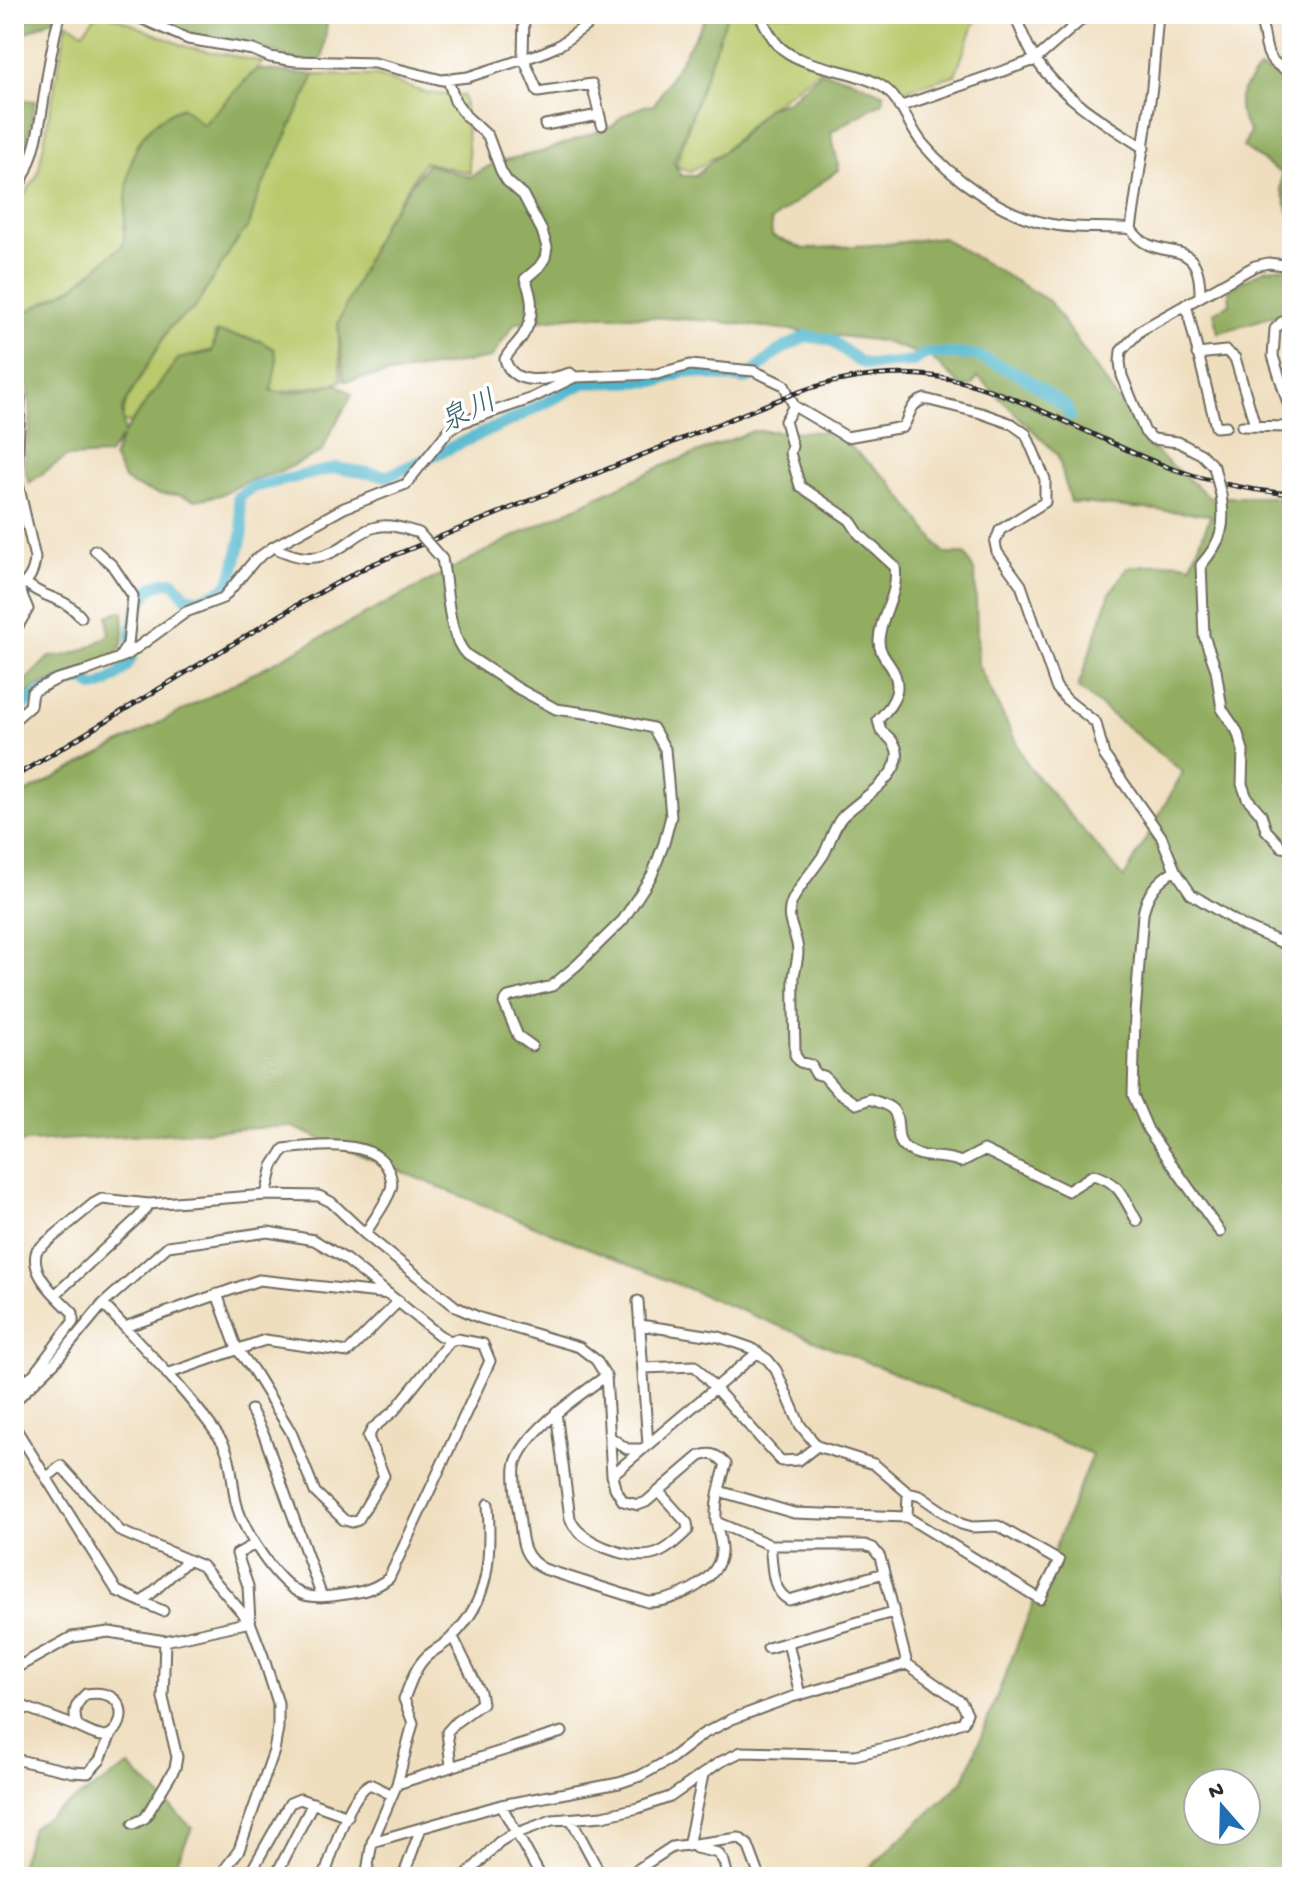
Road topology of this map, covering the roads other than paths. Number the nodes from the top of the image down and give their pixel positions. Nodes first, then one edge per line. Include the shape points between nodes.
1 (61, 14) edge
2 (131, 14) edge
3 (524, 14) edge
4 (602, 14) edge
5 (759, 14) edge
6 (1014, 14) edge
7 (1088, 14) edge
8 (1158, 14) edge
9 (1257, 14) edge
10 (523, 57) junction
11 (1035, 60) junction
12 (1292, 72) edge
13 (448, 80) junction
14 (899, 107) junction
15 (545, 125) dead end
16 (1144, 148) junction
17 (14, 194) edge
18 (1131, 229) junction
19 (1292, 266) edge
20 (1200, 296) junction
21 (1186, 304) junction
22 (1292, 320) edge
23 (1197, 354) junction
24 (14, 376) edge
25 (575, 377) junction
26 (794, 406) junction
27 (1292, 416) edge
28 (1255, 425) junction
29 (1226, 426) dead end
30 (1242, 426) dead end
31 (1292, 427) edge
32 (273, 547) junction
33 (95, 550) dead end
34 (20, 587) edge
35 (81, 617) dead end
36 (14, 627) edge
37 (127, 654) junction
38 (14, 720) edge
39 (1292, 849) edge
40 (1175, 870) junction
41 (1292, 947) edge
42 (532, 1046) dead end
43 (266, 1195) junction
44 (149, 1204) junction
45 (1137, 1221) dead end
46 (1220, 1232) dead end
47 (365, 1234) junction
48 (56, 1294) junction
49 (217, 1294) junction
50 (389, 1294) junction
51 (399, 1301) junction
52 (638, 1301) dead end
53 (103, 1304) junction
54 (640, 1325) junction
55 (125, 1327) junction
56 (450, 1341) junction
57 (237, 1349) junction
58 (758, 1352) junction
59 (644, 1368) junction
60 (167, 1374) junction
61 (606, 1376) junction
62 (14, 1388) edge
63 (715, 1391) junction
64 (14, 1402) edge
65 (251, 1410) dead end
66 (556, 1412) junction
67 (14, 1426) edge
68 (610, 1437) junction
69 (817, 1446) junction
70 (645, 1447) junction
71 (612, 1475) junction
72 (46, 1478) junction
73 (719, 1491) junction
74 (659, 1492) junction
75 (908, 1493) junction
76 (488, 1504) dead end
77 (907, 1517) junction
78 (716, 1522) junction
79 (255, 1544) junction
80 (770, 1545) junction
81 (188, 1560) junction
82 (884, 1573) junction
83 (322, 1597) junction
84 (142, 1602) junction
85 (163, 1611) dead end
86 (893, 1612) junction
87 (250, 1622) junction
88 (453, 1637) junction
89 (165, 1641) junction
90 (788, 1642) junction
91 (768, 1648) dead end
92 (907, 1664) junction
93 (14, 1669) edge
94 (800, 1695) junction
95 (14, 1703) edge
96 (78, 1727) junction
97 (562, 1732) dead end
98 (111, 1734) junction
99 (14, 1759) edge
100 (451, 1766) junction
101 (703, 1775) junction
102 (397, 1784) junction
103 (392, 1795) junction
104 (313, 1803) junction
105 (501, 1805) junction
106 (348, 1816) junction
107 (571, 1819) junction
108 (133, 1824) dead end
109 (421, 1828) junction
110 (517, 1834) junction
111 (372, 1842) junction
112 (688, 1846) junction
113 (219, 1877) edge
114 (248, 1877) edge
115 (275, 1877) edge
116 (324, 1877) edge
117 (366, 1877) edge
118 (403, 1877) edge
119 (465, 1877) edge
120 (541, 1877) edge
121 (602, 1877) edge
122 (626, 1877) edge
123 (728, 1877) edge
124 (760, 1877) edge

1 - 17 street via 36,147
2 - 13 street via 188,39 270,57 374,63
3 - 10 street
4 - 10 street via 558,46
5 - 14 street via 786,53 879,84
6 - 11 street
7 - 11 street
8 - 16 street
9 - 12 street via 1264,26 1265,51
10 - 13 street
10 - 15 street via 538,92 592,84 600,120
11 - 14 street
11 - 16 street via 1082,107
13 - 25 street via 455,101 488,136 501,171 531,208 547,247 539,267 525,279 533,300 530,317 507,355 508,370 515,377
14 - 18 street via 923,144 990,200 1047,224
16 - 18 street
18 - 20 street via 1138,240 1194,262
19 - 20 street via 1255,266
20 - 21 street
21 - 23 street
21 - 39 street, bridge via 1126,343 1121,351 1122,376 1145,432 1153,439 1178,442 1214,467 1225,518 1220,540 1201,565 1204,636 1222,709 1243,750 1247,798 1266,830 1282,847
22 - 27 street via 1275,329 1273,356
23 - 28 street via 1226,351 1235,358
23 - 29 street via 1216,427
24 - 34 street via 20,397 17,479 35,558
25 - 26 street via 657,374 690,365 741,369 784,385
25 - 32 street via 460,423 406,484 344,508
26 - 40 street via 847,437 903,427 910,408 925,399 981,413 1026,434 1045,479 1045,502 1000,530 997,552 1021,585 1056,687 1096,723 1104,755 1161,836
26 - 45 street via 785,421 800,486 850,520 895,567 894,597 879,642 897,688 894,705 878,720 898,752 886,779 842,817 793,897 788,923 798,949 795,1055 856,1104 870,1099 892,1108 904,1148 932,1159 961,1162 984,1150 1068,1191 1093,1175 1104,1177 1118,1186
28 - 30 street
28 - 31 street
32 - 37 street via 223,598 186,612
32 - 42 street, bridge via 305,559 337,551 375,527 419,533 442,559 450,613 467,655 556,709 653,728 665,749 671,816 652,875 623,920 577,965 552,986 508,997 504,1003 518,1036
33 - 37 street via 133,596
34 - 35 street via 69,603
34 - 36 street via 28,609
37 - 38 street via 32,692 30,706
40 - 41 street via 1191,894 1243,926
40 - 46 street via 1146,898 1143,914 1133,1095 1148,1130
43 - 44 street
43 - 47 street via 319,1196
43 - 47 street via 273,1166 284,1149 330,1145 374,1154 385,1162 391,1190
44 - 48 street
44 - 48 street via 102,1199 37,1250 37,1271
47 - 61 street via 456,1307 579,1347
48 - 62 street via 73,1313 73,1322 34,1374
49 - 50 street via 259,1280
49 - 55 street
49 - 57 street
50 - 51 street
50 - 53 street via 314,1240 268,1232 168,1246
51 - 56 street
51 - 57 street via 348,1352 265,1340
52 - 54 street
53 - 55 street
53 - 64 street
54 - 58 street via 719,1337
54 - 59 street
55 - 60 street
56 - 57 street via 368,1437 384,1476 352,1522 315,1492 291,1432
56 - 83 street via 483,1344 490,1361 400,1559 377,1587
57 - 60 street
58 - 63 street
58 - 69 street via 776,1370 800,1425
59 - 63 street via 695,1366
59 - 70 street
60 - 79 street via 227,1450 237,1504
61 - 66 street
61 - 68 street
63 - 69 street via 781,1461 799,1460
63 - 70 street
65 - 83 street
66 - 74 street via 568,1508 578,1534 591,1543 641,1556 661,1552 688,1530
66 - 78 street via 520,1452 515,1466 522,1540 535,1565 648,1602 665,1602 712,1572 721,1554
67 - 72 street
68 - 70 street via 627,1449
68 - 71 street
69 - 75 street via 874,1464
70 - 71 street
71 - 74 street via 618,1496 631,1505
72 - 81 street via 61,1466 120,1531
72 - 84 street via 117,1591
73 - 74 street via 726,1464 709,1453
73 - 77 street via 794,1513
73 - 78 street
75 - 77 street
75 - 77 street via 961,1524 998,1526 1059,1561 1040,1599
76 - 88 street via 488,1575 474,1608
78 - 80 street
79 - 83 street via 296,1591
79 - 87 street via 237,1554 248,1586
80 - 82 street via 865,1545 880,1557
80 - 82 street via 775,1585 789,1600
81 - 84 street
81 - 87 street via 202,1566
82 - 86 street
84 - 85 street
86 - 90 street
86 - 92 street
87 - 89 street
87 - 113 street via 278,1703 278,1728 239,1850
88 - 100 street via 482,1703 447,1732
88 - 102 street via 425,1657 404,1699 413,1723
89 - 93 street via 109,1632 72,1637
89 - 108 street via 163,1698 177,1757 145,1818
90 - 91 street
90 - 94 street
92 - 94 street
92 - 101 street via 961,1702 967,1713 963,1722 855,1755 741,1752
94 - 105 street via 732,1719 640,1776
95 - 96 street
96 - 98 street
96 - 98 street via 77,1702 86,1694 109,1694 118,1701 121,1715
97 - 100 street
98 - 99 street via 88,1773
100 - 102 street
101 - 107 street via 670,1797 638,1808
101 - 112 street
102 - 103 street
103 - 106 street via 370,1784 362,1788
103 - 111 street
104 - 106 street
104 - 114 street via 290,1803
104 - 115 street
105 - 109 street
105 - 110 street
106 - 116 street
107 - 110 street via 552,1820
107 - 121 street
109 - 111 street
109 - 118 street
110 - 119 street via 499,1842
110 - 120 street
111 - 117 street
112 - 122 street via 672,1847
112 - 123 street via 718,1853
112 - 124 street via 739,1838 748,1845

